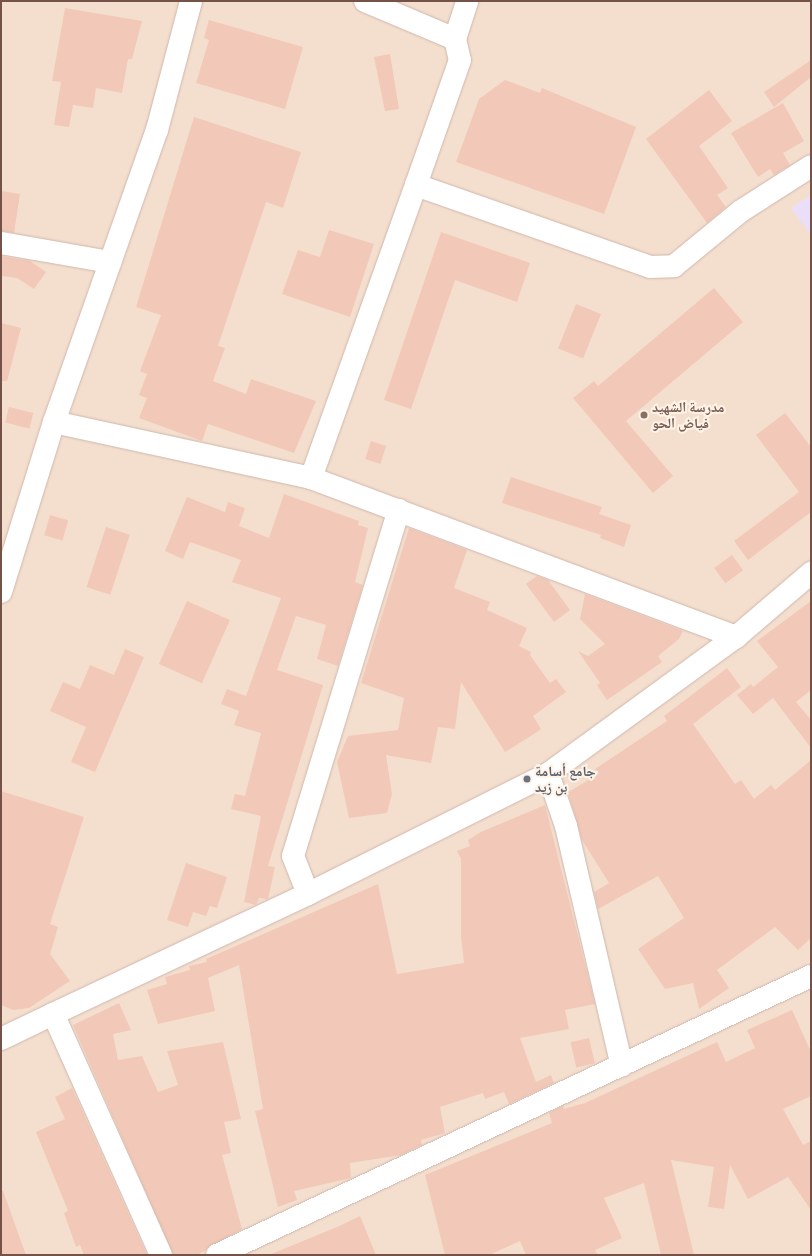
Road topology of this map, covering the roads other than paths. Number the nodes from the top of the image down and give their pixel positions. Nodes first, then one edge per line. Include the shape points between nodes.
1 (191, 1) edge
2 (365, 1) edge
3 (467, 1) edge
4 (455, 39) junction
5 (811, 166) edge
6 (416, 185) junction
7 (1, 243) edge
8 (110, 262) junction
9 (54, 422) junction
10 (311, 478) junction
11 (399, 510) junction
12 (811, 573) edge
13 (1, 592) edge
14 (736, 637) junction
15 (548, 774) junction
16 (308, 894) junction
17 (811, 976) edge
18 (53, 1014) junction
19 (1, 1039) edge
20 (622, 1066) junction
21 (161, 1255) edge
22 (217, 1255) edge

1 - 8 street via 157,130
2 - 4 street
3 - 4 street
4 - 6 street via 460,60
5 - 6 street via 741,211 674,266 650,267
6 - 10 street
7 - 8 street
8 - 9 street
9 - 10 street
9 - 13 street
10 - 11 street
11 - 14 street
11 - 16 street via 292,856
12 - 14 street
14 - 15 street
15 - 16 street
15 - 20 street via 566,826
16 - 18 street
17 - 20 street
18 - 19 street
18 - 21 street
20 - 22 street

